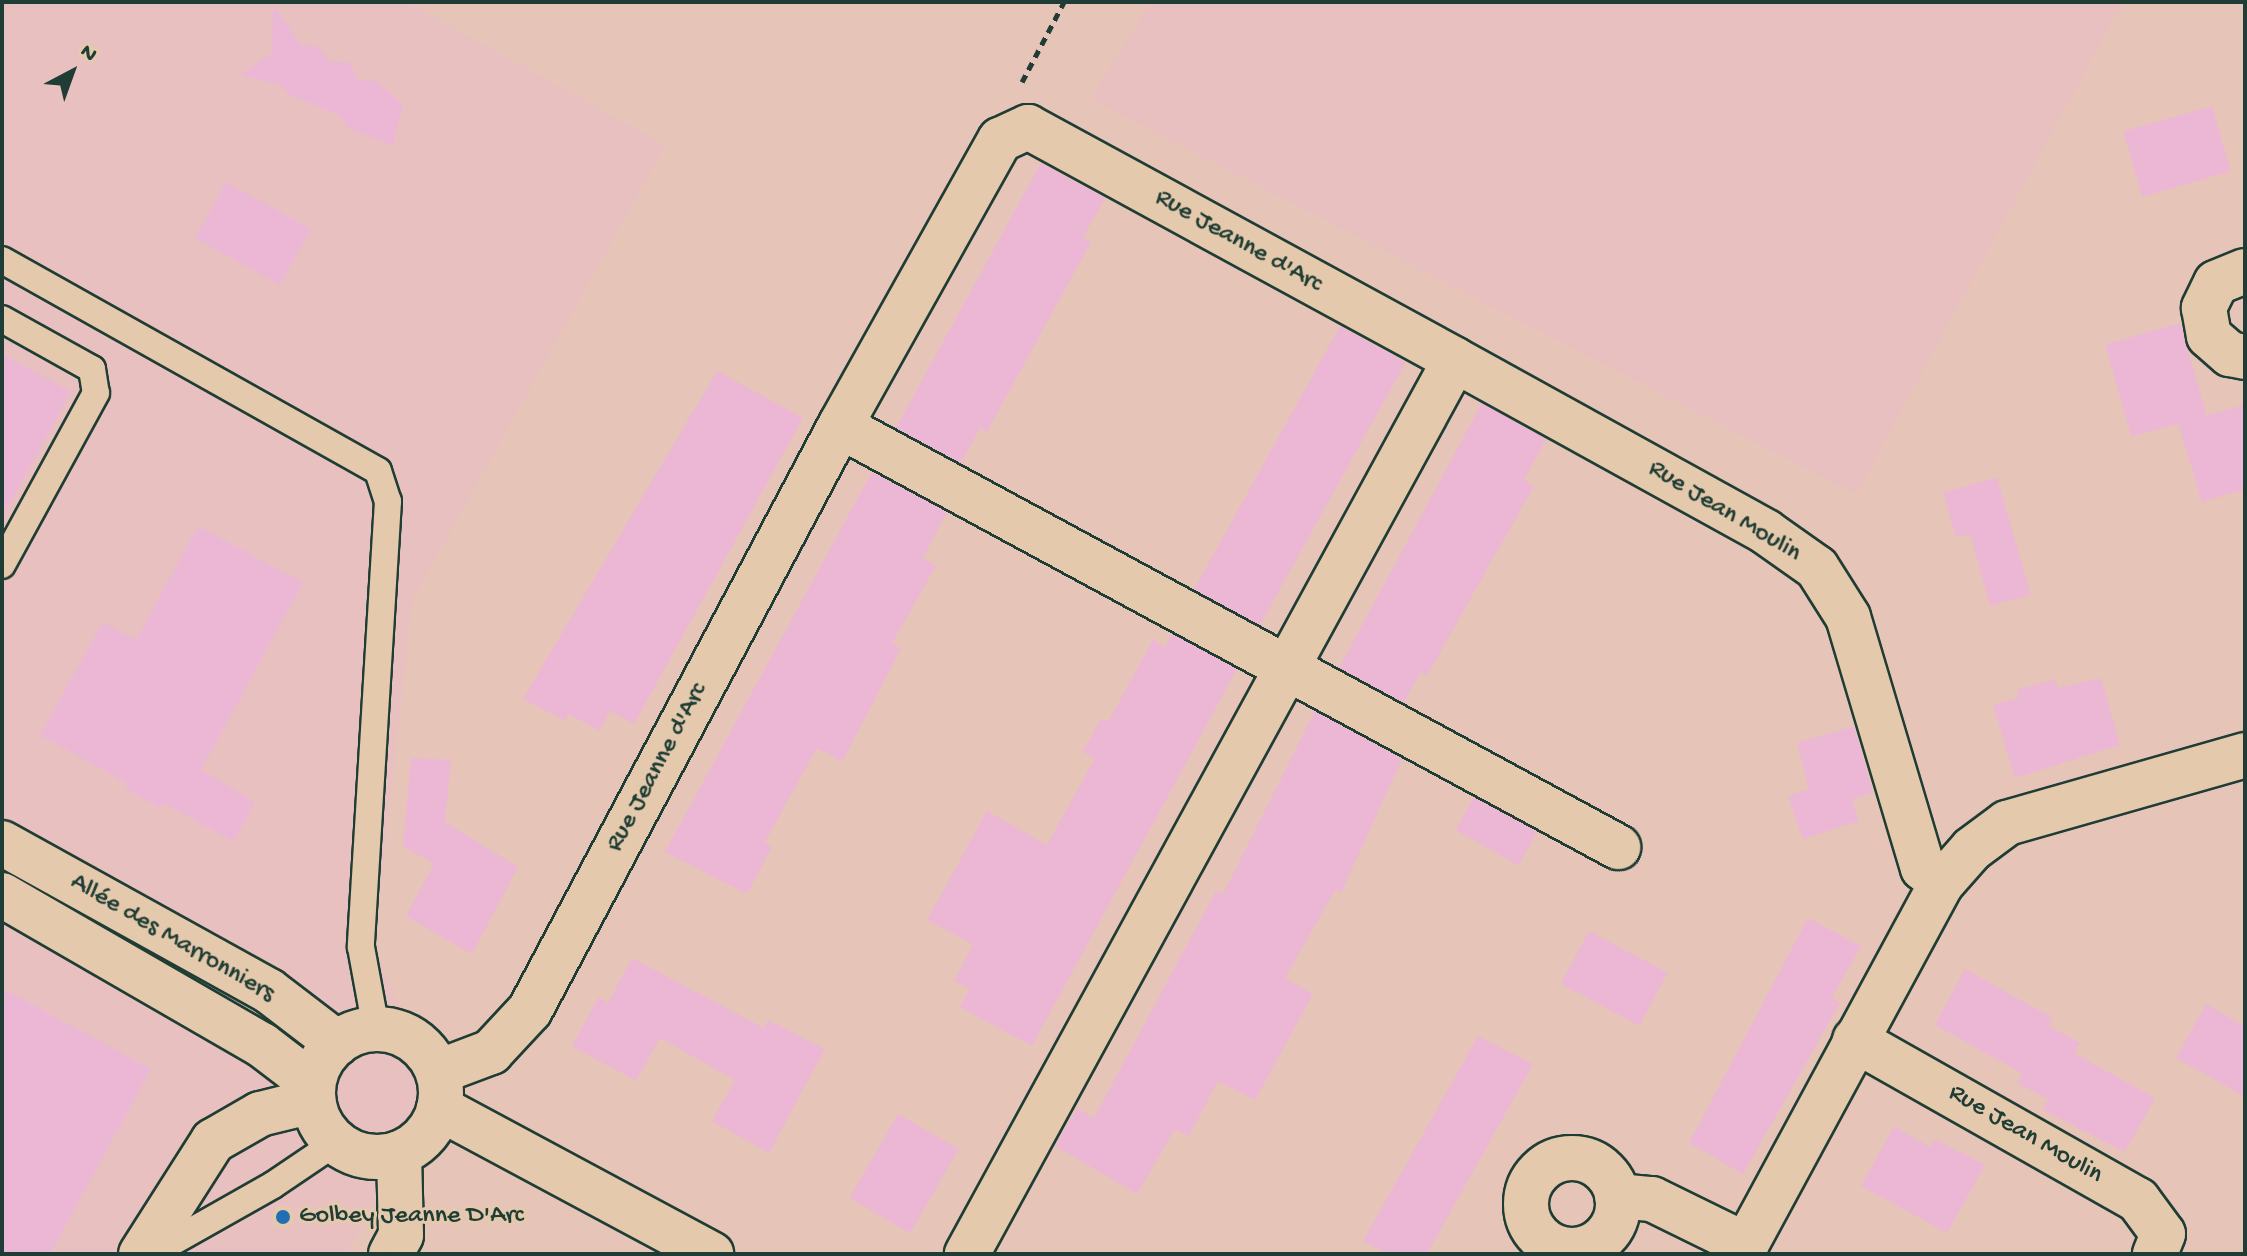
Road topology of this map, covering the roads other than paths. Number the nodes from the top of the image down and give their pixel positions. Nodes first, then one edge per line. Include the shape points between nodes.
1 (2, 260) edge
2 (2245, 271) edge
3 (2, 319) edge
4 (2245, 357) edge
5 (1455, 360) junction
6 (840, 426) junction
7 (2, 565) edge
8 (1287, 667) junction
9 (2245, 755) edge
10 (2, 843) edge
11 (1618, 847) dead end
12 (1942, 883) junction
13 (2, 895) edge
14 (356, 1036) junction
15 (1855, 1040) junction
16 (439, 1090) junction
17 (313, 1093) junction
18 (335, 1143) junction
19 (399, 1153) junction
20 (1617, 1196) dead end
21 (1744, 1250) edge
22 (141, 1254) edge
23 (151, 1254) edge
24 (391, 1254) edge
25 (711, 1254) edge
26 (967, 1254) edge
27 (2155, 1254) edge

1 - 14 lane via 378,471 388,501
2 - 4 street via 2216,283 2204,308 2209,336 2230,354
3 - 7 lane via 92,369 96,393
5 - 6 street, Rue Jeanne d'Arc via 1028,127 1000,140
5 - 8 street
5 - 12 street, Rue Jean Moulin via 1766,532 1817,568 1848,617 1923,868
6 - 8 street
6 - 16 street, Rue Jeanne d'Arc via 530,1010 491,1052
8 - 11 street
8 - 26 street
9 - 12 street via 2007,823 1972,849
10 - 14 street, Allée des Marronniers
12 - 15 street
13 - 17 street, Allée des Marronniers via 262,1045
14 - 16 street via 410,1037
14 - 17 street via 316,1070
15 - 21 street
15 - 27 street, Rue Jean Moulin via 2138,1200 2163,1234
16 - 19 street via 426,1136
16 - 25 street
17 - 18 street via 315,1114
17 - 22 street via 260,1114 213,1141
18 - 19 street via 364,1157
18 - 23 lane
19 - 24 street via 401,1235
20 - 21 street via 1652,1199

